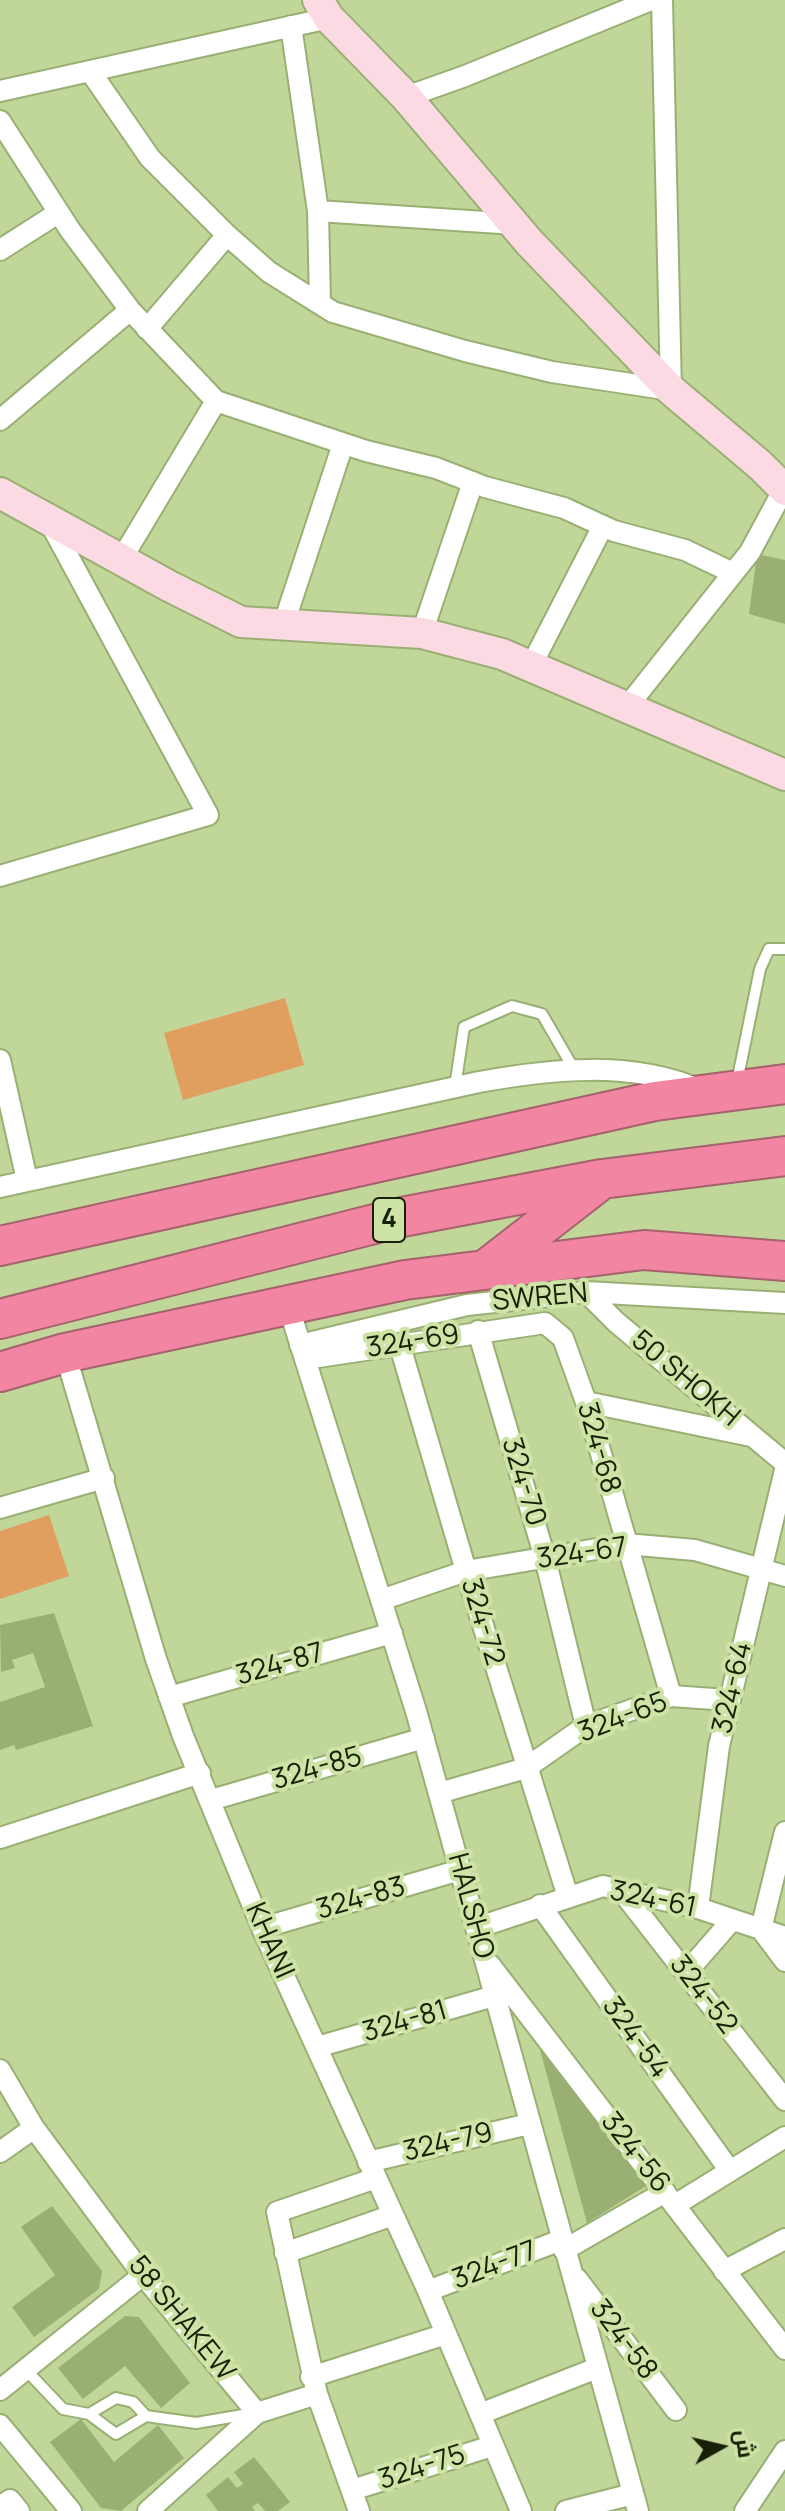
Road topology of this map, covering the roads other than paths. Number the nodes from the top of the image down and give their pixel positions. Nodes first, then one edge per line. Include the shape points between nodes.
1 (651, 0) edge
2 (662, 0) edge
3 (323, 9) edge
4 (291, 26) junction
5 (90, 71) junction
6 (0, 91) edge
7 (406, 97) junction
8 (0, 121) edge
9 (318, 211) junction
10 (58, 213) junction
11 (515, 224) junction
12 (227, 235) junction
13 (0, 250) edge
14 (320, 304) junction
15 (130, 310) junction
16 (147, 329) junction
17 (671, 390) junction
18 (216, 401) junction
19 (0, 420) edge
20 (343, 444) junction
21 (473, 482) junction
22 (785, 489) edge
23 (2, 499) edge
24 (47, 517) junction
25 (603, 526) junction
26 (121, 560) junction
27 (733, 573) junction
28 (284, 623) junction
29 (422, 633) junction
30 (531, 666) junction
31 (627, 707) junction
32 (782, 767) edge
33 (0, 876) edge
34 (785, 949) edge
35 (0, 1060) edge
36 (575, 1071) junction
37 (785, 1084) edge
38 (455, 1087) junction
39 (723, 1092) junction
40 (785, 1156) edge
41 (602, 1179) junction
42 (27, 1180) junction
43 (0, 1187) edge
44 (0, 1246) edge
45 (785, 1261) edge
46 (485, 1270) junction
47 (586, 1292) junction
48 (785, 1303) edge
49 (288, 1305) junction
50 (0, 1319) edge
51 (478, 1331) junction
52 (563, 1338) joint
53 (400, 1346) junction
54 (302, 1352) junction
55 (65, 1353) junction
56 (0, 1372) edge
57 (586, 1402) junction
58 (755, 1437) junction
59 (785, 1463) edge
60 (785, 1470) edge
61 (104, 1478) junction
62 (0, 1508) edge
63 (626, 1544) junction
64 (545, 1558) junction
65 (761, 1569) junction
66 (466, 1571) junction
67 (785, 1576) edge
68 (381, 1600) junction
69 (392, 1633) junction
70 (671, 1696) junction
71 (169, 1697) junction
72 (728, 1700) junction
73 (586, 1726) junction
74 (424, 1738) junction
75 (526, 1768) junction
76 (200, 1773) junction
77 (439, 1793) junction
78 (211, 1800) junction
79 (785, 1832) edge
80 (0, 1838) edge
81 (460, 1870) junction
82 (621, 1890) junction
83 (568, 1897) junction
84 (540, 1905) junction
85 (698, 1908) junction
86 (732, 1920) junction
87 (262, 1928) junction
88 (476, 1928) junction
89 (761, 1929) junction
90 (785, 1937) edge
91 (483, 1957) junction
92 (785, 1961) edge
93 (686, 1973) junction
94 (494, 1996) junction
95 (317, 2047) junction
96 (0, 2070) edge
97 (785, 2100) edge
98 (7, 2102) edge
99 (529, 2124) junction
100 (34, 2128) junction
101 (785, 2137) edge
102 (0, 2152) edge
103 (372, 2170) junction
104 (730, 2171) junction
105 (670, 2199) junction
106 (393, 2215) junction
107 (785, 2239) edge
108 (562, 2245) junction
109 (285, 2253) junction
110 (569, 2270) junction
111 (724, 2271) junction
112 (143, 2275) junction
113 (428, 2291) junction
114 (778, 2328) edge
115 (446, 2334) junction
116 (785, 2349) edge
117 (597, 2368) junction
118 (26, 2370) junction
119 (314, 2385) junction
120 (0, 2390) edge
121 (676, 2410) dead end
122 (257, 2413) junction
123 (89, 2414) junction
124 (480, 2414) junction
125 (146, 2416) junction
126 (0, 2425) edge
127 (492, 2446) junction
128 (785, 2451) edge
129 (352, 2490) junction
130 (636, 2502) edge
131 (0, 2507) edge
132 (19, 2511) edge
133 (71, 2511) edge
134 (148, 2511) edge
135 (359, 2511) edge
136 (521, 2511) edge
137 (566, 2511) edge
138 (745, 2511) edge

1 - 7 street
2 - 17 street
3 - 4 street
3 - 7 street
4 - 5 street
4 - 9 street
5 - 6 street
5 - 12 street via 150,158
7 - 11 street
8 - 10 street
9 - 11 street
9 - 14 street
10 - 13 street
10 - 15 street
11 - 17 street
12 - 14 street via 269,272
12 - 16 street
14 - 17 street via 465,351 552,372
15 - 16 street
15 - 19 street
16 - 18 street
17 - 22 street
18 - 20 street
18 - 26 street
20 - 21 street
20 - 28 street
21 - 25 street via 564,508
21 - 29 street
22 - 27 street
23 - 24 street
24 - 26 street
24 - 33 street via 208,815
25 - 27 street via 685,550
25 - 30 street
26 - 28 street via 241,622
27 - 31 street
28 - 29 street
29 - 30 street
30 - 31 street
31 - 32 street
34 - 39 lane via 769,949 760,969
35 - 42 street
36 - 38 street via 539,1071
36 - 38 lane via 542,1014 512,1006 464,1027
36 - 39 street via 640,1073
37 - 39 highway, 4
38 - 42 street
39 - 44 highway, 4 via 655,1101
40 - 41 highway, 4
41 - 46 highway
41 - 50 highway, 4 via 402,1217
42 - 43 street
45 - 46 highway via 644,1250
46 - 49 highway via 405,1280
47 - 48 street, SWREN
47 - 54 street, SWREN via 467,1305
47 - 58 street, 50 SHOKH
49 - 54 street, HALSHO
49 - 55 highway
51 - 52 street, 324-69 via 545,1323
51 - 53 street, 324-69
51 - 64 street, 324-70
52 - 57 street, 324-68
53 - 54 street, 324-69
53 - 66 street, 324-72
54 - 68 street, HALSHO
55 - 56 highway
55 - 61 street, KHANI
57 - 58 street
57 - 63 street, 324-68
58 - 59 street, 50 SHOKH
60 - 65 street, 324-64
61 - 62 street
61 - 71 street, KHANI
63 - 64 street, 324-67
63 - 65 street, 324-67 via 695,1550
63 - 70 street, 324-68
64 - 66 street, 324-67
64 - 73 street, 324-70
65 - 67 street, 324-67
65 - 72 street, 324-64
66 - 68 street, 324-67
66 - 75 street, 324-72
68 - 69 street, HALSHO
69 - 71 street, 324-87
69 - 74 street, HALSHO
70 - 72 street, 324-65
70 - 73 street, 324-65
71 - 76 street, KHANI
72 - 85 street, 324-64
73 - 75 street, 324-65
74 - 77 street, HALSHO
74 - 78 street, 324-85
75 - 77 street, 324-65
75 - 83 street, 324-72
76 - 78 street, KHANI
76 - 80 street
77 - 81 street, HALSHO
78 - 87 street, KHANI
79 - 89 street
81 - 87 street, 324-83
81 - 88 street, HALSHO
82 - 83 street, 324-61 via 603,1886
82 - 85 street, 324-61
82 - 93 street, 324-52
83 - 84 street, 324-61
84 - 88 street, 324-61
84 - 104 street, 324-54
85 - 86 street, 324-61
86 - 89 street, 324-61
86 - 93 street
87 - 95 street, KHANI
88 - 91 street, HALSHO
89 - 90 street, 324-61
89 - 92 street
91 - 94 street, HALSHO
91 - 105 street, 324-56
93 - 97 street, 324-52
94 - 95 street, 324-81
94 - 99 street, HALSHO
95 - 103 street, KHANI
96 - 98 street, 58 SHAKEW
98 - 100 street, 58 SHAKEW
99 - 103 street, 324-79
99 - 108 street, HALSHO
100 - 102 street
100 - 112 street, 58 SHAKEW
101 - 104 street, 324-77
103 - 106 street, KHANI
103 - 109 street, 324-79 via 277,2212
104 - 105 street, 324-77
105 - 108 street, 324-77
105 - 111 street, 324-56
106 - 109 street
106 - 113 street, KHANI
107 - 111 street
108 - 110 street, HALSHO
108 - 113 street, 324-77
109 - 119 street
110 - 117 street, HALSHO
110 - 121 street, 324-58
111 - 114 street, 324-56
112 - 118 street
112 - 122 street, 58 SHAKEW
113 - 115 street, KHANI
114 - 116 street, 324-56
115 - 119 street, 324-77
115 - 124 street, KHANI
117 - 124 street, 324-75
117 - 130 street, HALSHO
118 - 120 street
118 - 123 lane via 63,2409
119 - 122 street
119 - 129 street
122 - 125 lane via 196,2423
122 - 134 street
123 - 125 lane via 116,2398 133,2402
123 - 125 lane via 116,2434
124 - 127 street, KHANI
126 - 133 street
127 - 129 street, 324-75
127 - 136 street, KHANI
128 - 138 street
129 - 135 street
130 - 137 street
131 - 132 street via 10,2500

